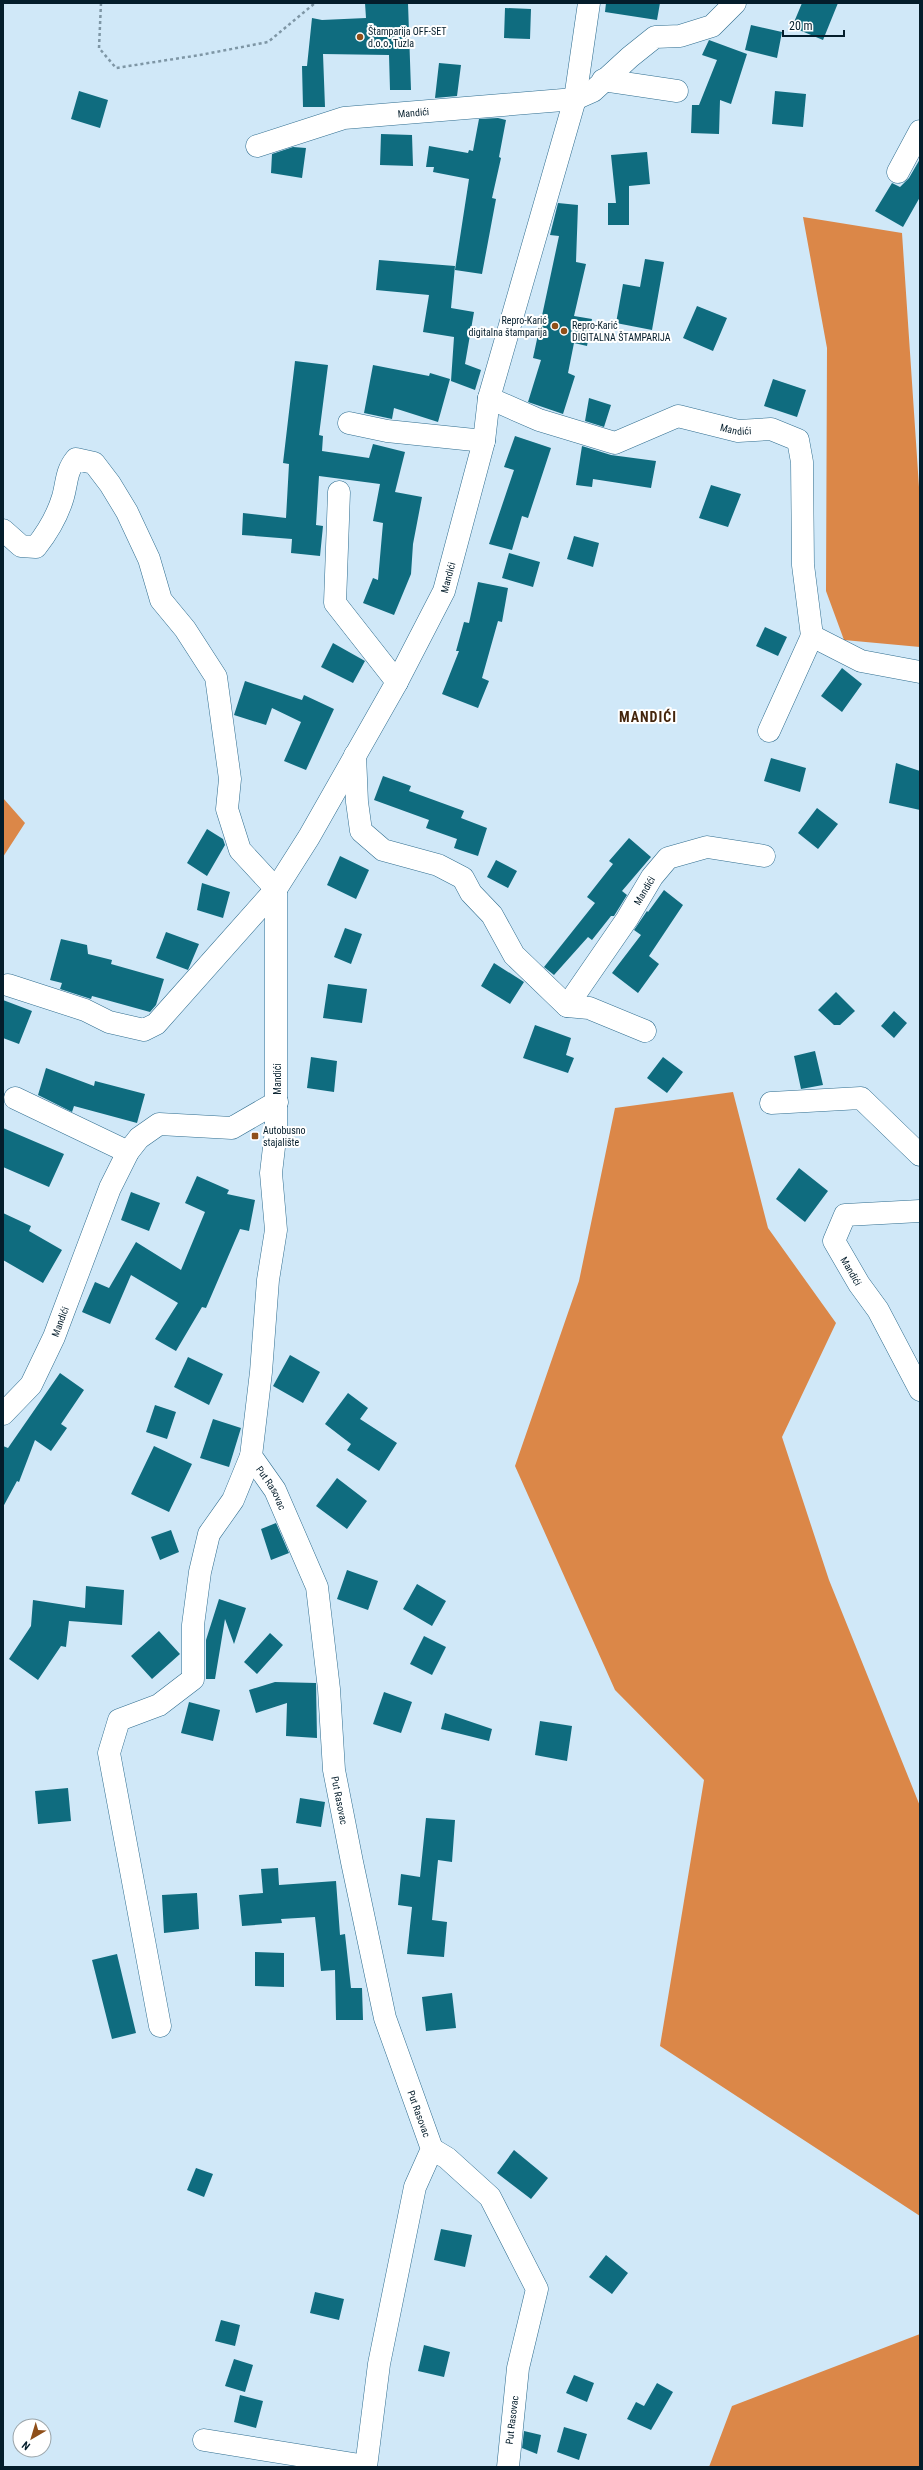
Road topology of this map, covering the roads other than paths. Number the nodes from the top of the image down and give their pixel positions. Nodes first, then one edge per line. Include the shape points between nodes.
1 (589, 3) edge
2 (735, 3) edge
3 (603, 80) junction
4 (677, 91) dead end
5 (575, 99) junction
6 (920, 132) edge
7 (257, 146) dead end
8 (898, 172) dead end
9 (489, 398) junction
10 (349, 423) dead end
11 (484, 441) junction
12 (339, 492) dead end
13 (3, 530) edge
14 (812, 636) junction
15 (920, 672) edge
16 (397, 682) junction
17 (769, 731) dead end
18 (355, 755) junction
19 (764, 856) dead end
20 (276, 889) junction
21 (8, 985) dead end
22 (567, 1006) junction
23 (645, 1031) dead end
24 (15, 1098) dead end
25 (277, 1102) junction
26 (771, 1103) dead end
27 (128, 1152) junction
28 (920, 1156) edge
29 (920, 1211) edge
30 (920, 1390) edge
31 (3, 1414) edge
32 (251, 1456) junction
33 (160, 2026) dead end
34 (432, 2149) junction
35 (204, 2440) dead end
36 (366, 2467) edge
37 (508, 2467) edge

1 - 5 street, Mandići
2 - 3 street, Mandići via 712,26 680,36 655,37
3 - 4 street
3 - 5 street, Mandići via 593,91
5 - 7 street, Mandići via 344,118
5 - 9 street, Mandići
6 - 8 street
9 - 11 street, Mandići
9 - 14 street, Mandići via 539,420 616,443 678,416 738,431 771,429 798,440 802,462 802,565
10 - 11 street via 387,431
11 - 16 street, Mandići via 444,591
12 - 16 street via 336,603
13 - 20 street via 21,546 36,547 45,536 62,498 69,468 76,459 94,463 110,484 127,512 150,560 161,600 185,630 216,677 230,779 227,809 240,850
14 - 15 street via 861,661
14 - 17 street
16 - 18 street, Mandići
18 - 20 street, Mandići via 309,837
18 - 22 street via 361,831 382,850 438,865 463,878 471,893 492,915 514,955
19 - 22 street, Mandići via 707,847 668,858 652,877 627,919
20 - 21 street, Mandići via 156,1024 144,1030 109,1022 85,1010
20 - 25 street, Mandići
22 - 23 street via 590,1008
24 - 27 street
25 - 27 street, Mandići via 232,1128 159,1124 139,1138
25 - 32 street, Put Rasovac via 271,1173 276,1230 268,1280
26 - 28 street via 861,1098
27 - 31 street, Mandići via 110,1188 54,1337 31,1385
29 - 30 street, Mandići via 845,1215 834,1241 859,1284 878,1310
32 - 33 street, Put Rasovac via 233,1500 209,1534 200,1572 193,1626 193,1679 159,1705 119,1720 109,1753
32 - 34 street, Put Rasovac via 276,1490 317,1587 334,1770 352,1862 385,2018
34 - 36 street, Put Rasovac via 415,2187 379,2364
34 - 37 street, Put Rasovac via 447,2158 490,2197 537,2289 518,2368
35 - 36 street, Put Rasovac

